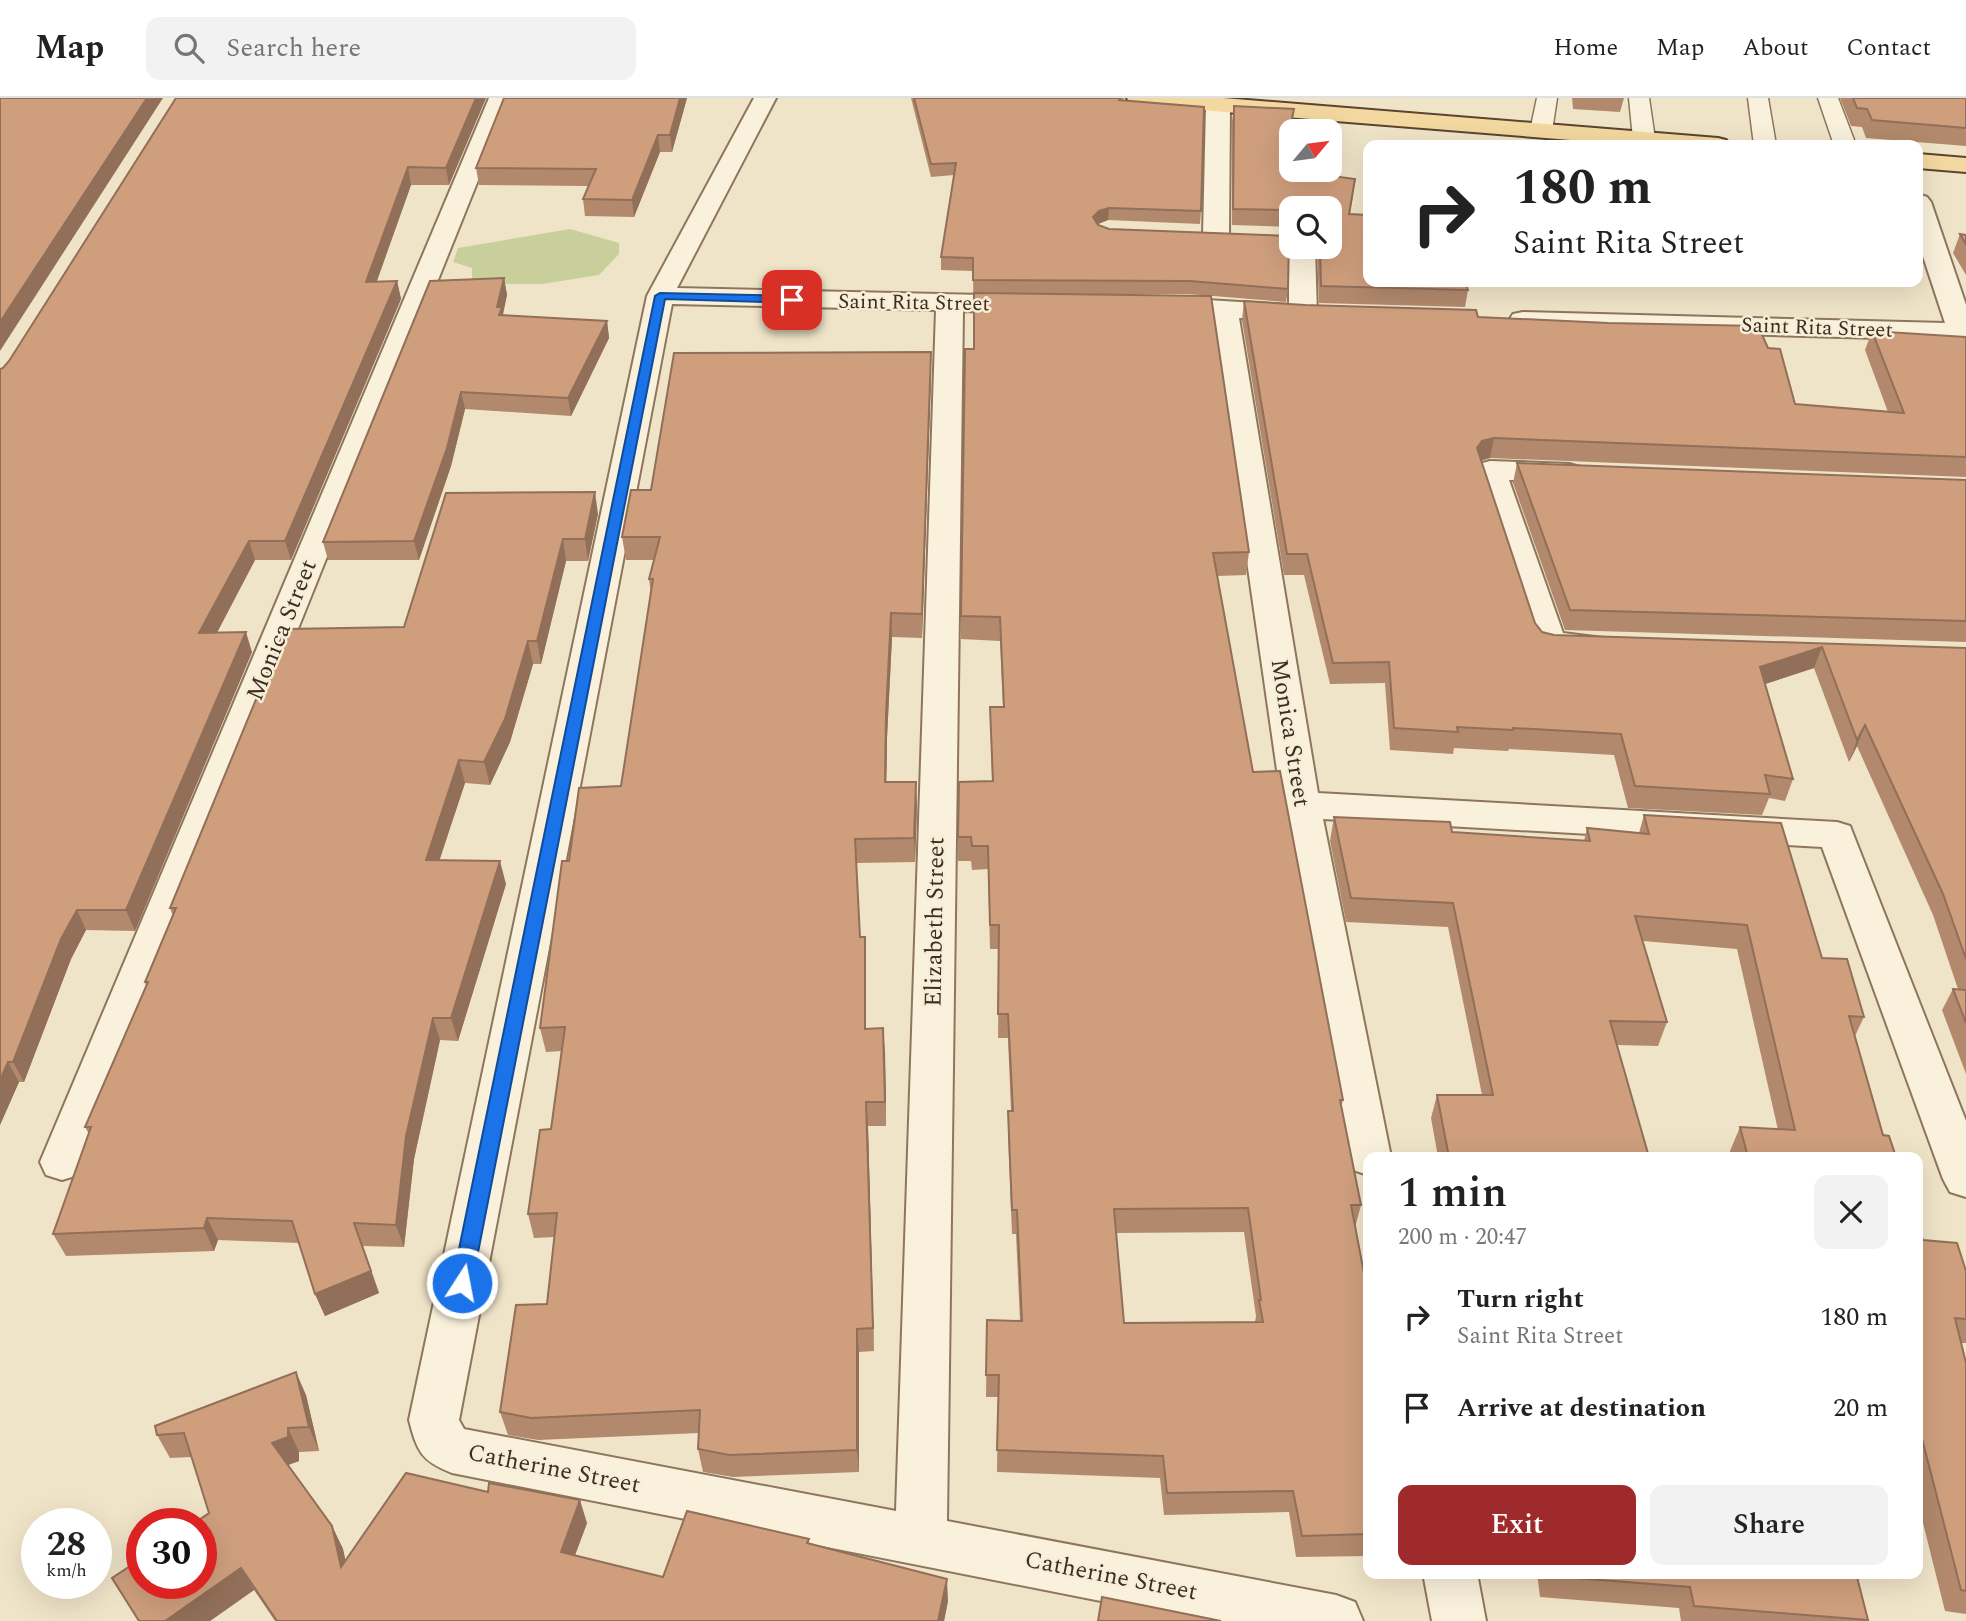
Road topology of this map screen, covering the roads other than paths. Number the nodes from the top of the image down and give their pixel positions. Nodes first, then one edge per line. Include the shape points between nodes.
1 (500, 98) edge
2 (765, 98) edge
3 (1138, 98) edge
4 (1548, 98) edge
5 (1639, 98) edge
6 (1758, 98) edge
7 (1829, 98) edge
8 (1218, 106) junction
9 (1541, 131) junction
10 (1644, 139) junction
11 (1656, 140) edge
12 (1764, 140) edge
13 (1843, 140) edge
14 (1923, 162) edge
15 (1966, 165) edge
16 (1923, 217) edge
17 (1189, 234) edge
18 (1294, 259) edge
19 (660, 296) junction
20 (950, 304) junction
21 (1056, 304) edge
22 (1136, 305) edge
23 (1224, 308) junction
24 (1303, 314) junction
25 (1331, 315) edge
26 (1497, 320) edge
27 (1964, 337) edge
28 (1599, 474) edge
29 (1618, 645) edge
30 (1301, 805) junction
31 (1368, 1152) edge
32 (62, 1162) dead end
33 (1966, 1179) edge
34 (921, 1539) junction
35 (1451, 1579) edge
36 (1336, 1621) edge
37 (1459, 1621) edge

1 - 32 street, Monica Street
2 - 19 street, Catherine Street
3 - 8 main road
4 - 9 lane
5 - 10 lane
6 - 12 lane
7 - 13 lane
8 - 9 main road
8 - 17 street via 1228,235
9 - 10 main road
10 - 11 main road
14 - 15 main road
16 - 27 street
18 - 24 street
19 - 20 street, Saint Rita Street
19 - 34 street, Catherine Street via 434,1420 439,1440 452,1450
20 - 21 street, Saint Rita Street
20 - 34 street, Elizabeth Street
22 - 23 street
23 - 24 street
23 - 30 street, Monica Street
24 - 25 street
26 - 27 street, Saint Rita Street
28 - 29 street via 1490,470 1549,643
30 - 31 street, Monica Street
30 - 33 street via 1837,835
34 - 36 street, Catherine Street
35 - 37 street

